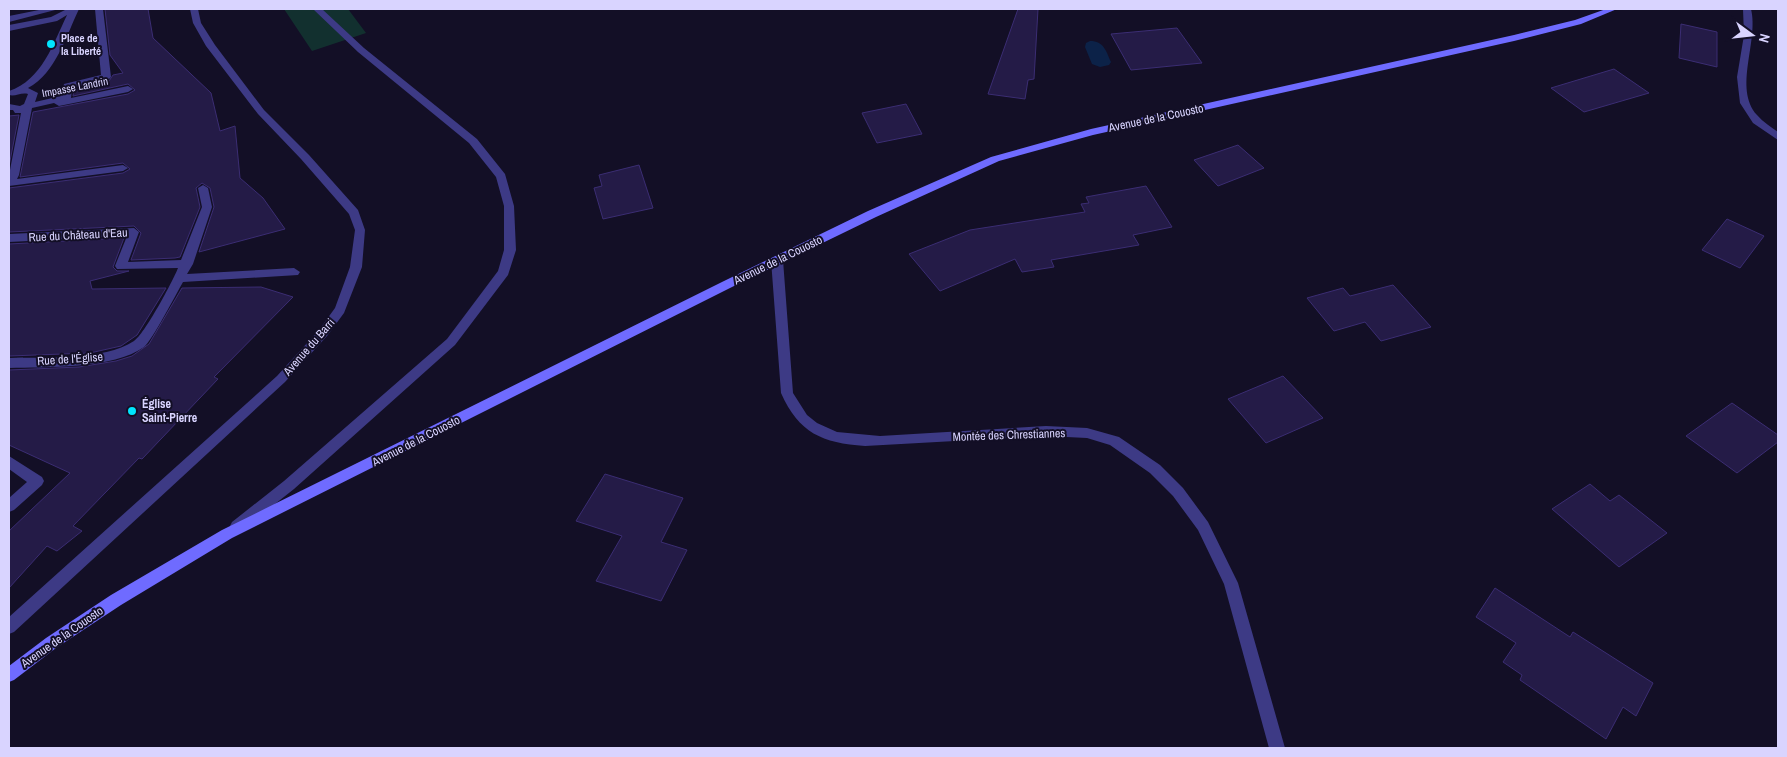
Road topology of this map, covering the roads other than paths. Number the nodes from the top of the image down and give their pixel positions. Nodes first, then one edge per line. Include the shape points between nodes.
1 (56, 9) edge
2 (74, 9) edge
3 (98, 9) edge
4 (194, 9) edge
5 (317, 9) edge
6 (1613, 9) edge
7 (1747, 9) edge
8 (9, 19) edge
9 (9, 28) edge
10 (128, 89) dead end
11 (10, 94) edge
12 (9, 107) edge
13 (28, 107) junction
14 (1778, 137) edge
15 (123, 168) dead end
16 (10, 178) edge
17 (204, 188) dead end
18 (9, 238) edge
19 (777, 260) junction
20 (187, 264) junction
21 (294, 272) dead end
22 (180, 278) junction
23 (9, 363) edge
24 (9, 462) edge
25 (9, 506) edge
26 (228, 534) junction
27 (9, 627) edge
28 (9, 675) edge
29 (1277, 748) edge

1 - 8 street
2 - 9 street via 54,19
2 - 11 street via 44,71 34,81
3 - 13 street via 106,77 67,86 66,98
4 - 27 street, Avenue du Barri via 197,23 211,46 261,112 354,213 360,230 356,267 340,310 288,372
5 - 26 street via 361,50 473,141 501,176 509,206 510,250 504,272 451,342 289,485
6 - 19 main road, Avenue de la Couosto via 1578,22 1514,38 1091,132 995,159
7 - 14 street via 1751,21 1742,93 1751,114
10 - 13 street, Impasse Landrin
11 - 13 street via 24,90 33,93
12 - 13 street via 16,107 18,111
13 - 16 street
15 - 16 street
17 - 20 street via 206,215
18 - 20 street, Rue du Château d'Eau via 134,232 120,266
19 - 26 main road, Avenue de la Couosto
19 - 29 street, Montée des Chrestiannes via 787,393 793,409 806,423 831,436 853,441 1046,431 1088,433 1114,441 1155,469 1204,526 1231,583
20 - 22 street
21 - 22 street
22 - 23 street, Rue de l'Église via 148,334 130,351 109,357
24 - 25 street via 37,481
26 - 28 main road, Avenue de la Couosto via 116,600

